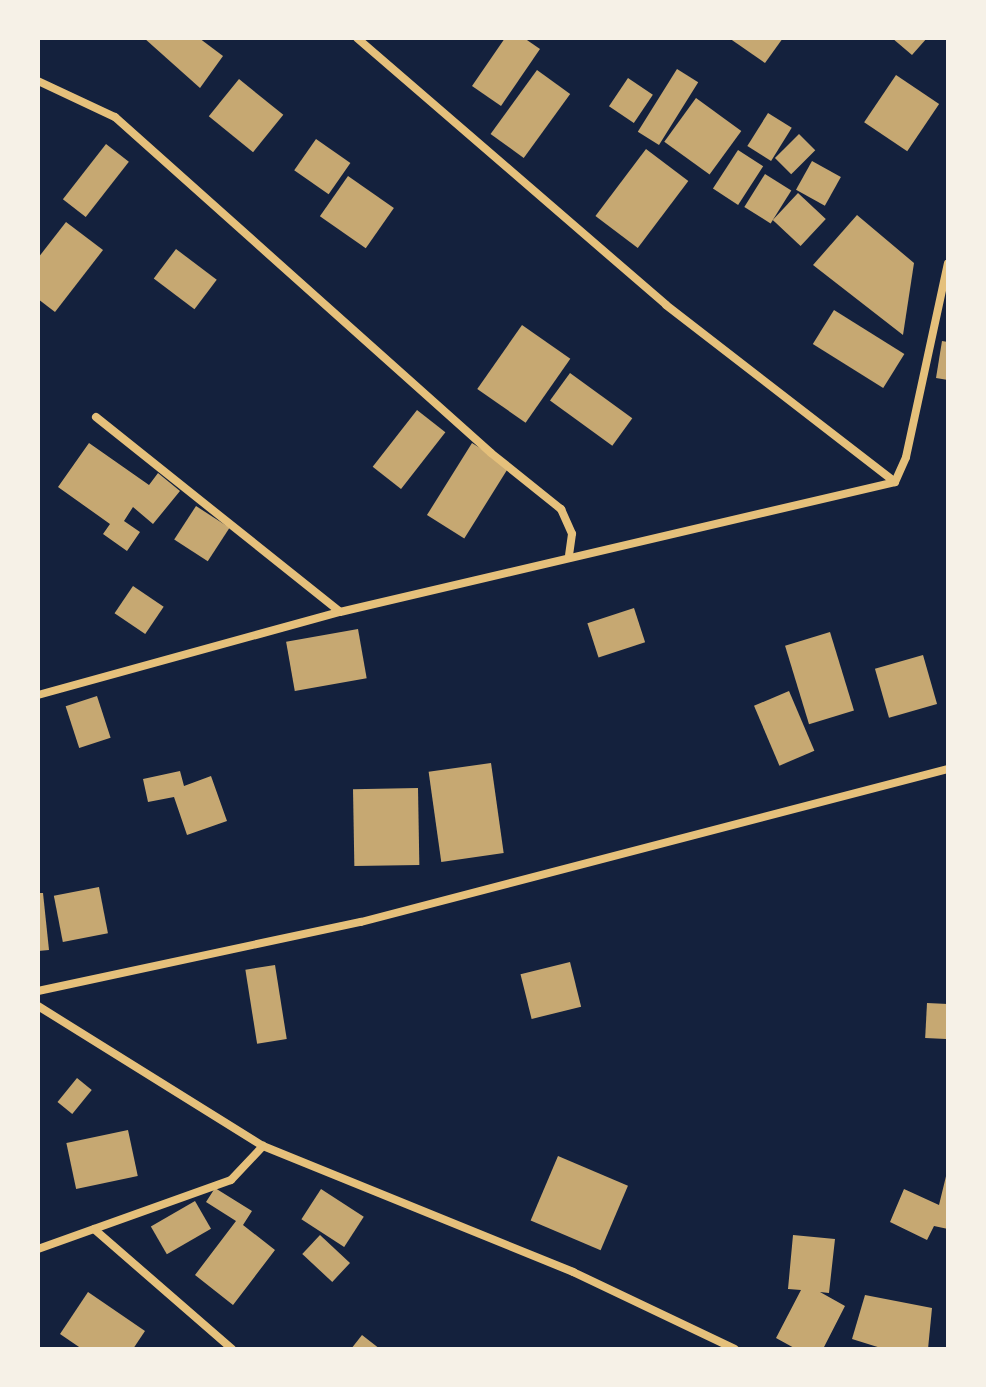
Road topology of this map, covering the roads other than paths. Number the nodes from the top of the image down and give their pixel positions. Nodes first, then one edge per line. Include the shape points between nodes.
1 (357, 38) edge
2 (38, 81) edge
3 (948, 263) edge
4 (96, 417) dead end
5 (895, 482) junction
6 (569, 555) junction
7 (340, 612) junction
8 (38, 695) edge
9 (948, 769) edge
10 (38, 991) edge
11 (38, 1006) edge
12 (263, 1146) junction
13 (94, 1229) junction
14 (38, 1249) edge
15 (232, 1349) edge
16 (735, 1349) edge

1 - 5 street via 666,305
2 - 6 street via 115,117 561,509 572,534
3 - 5 street via 906,457
4 - 7 street
5 - 6 street
6 - 7 street
7 - 8 street
9 - 10 street via 361,922
11 - 12 street
12 - 13 street via 231,1180
12 - 16 street via 573,1272
13 - 14 street
13 - 15 street

